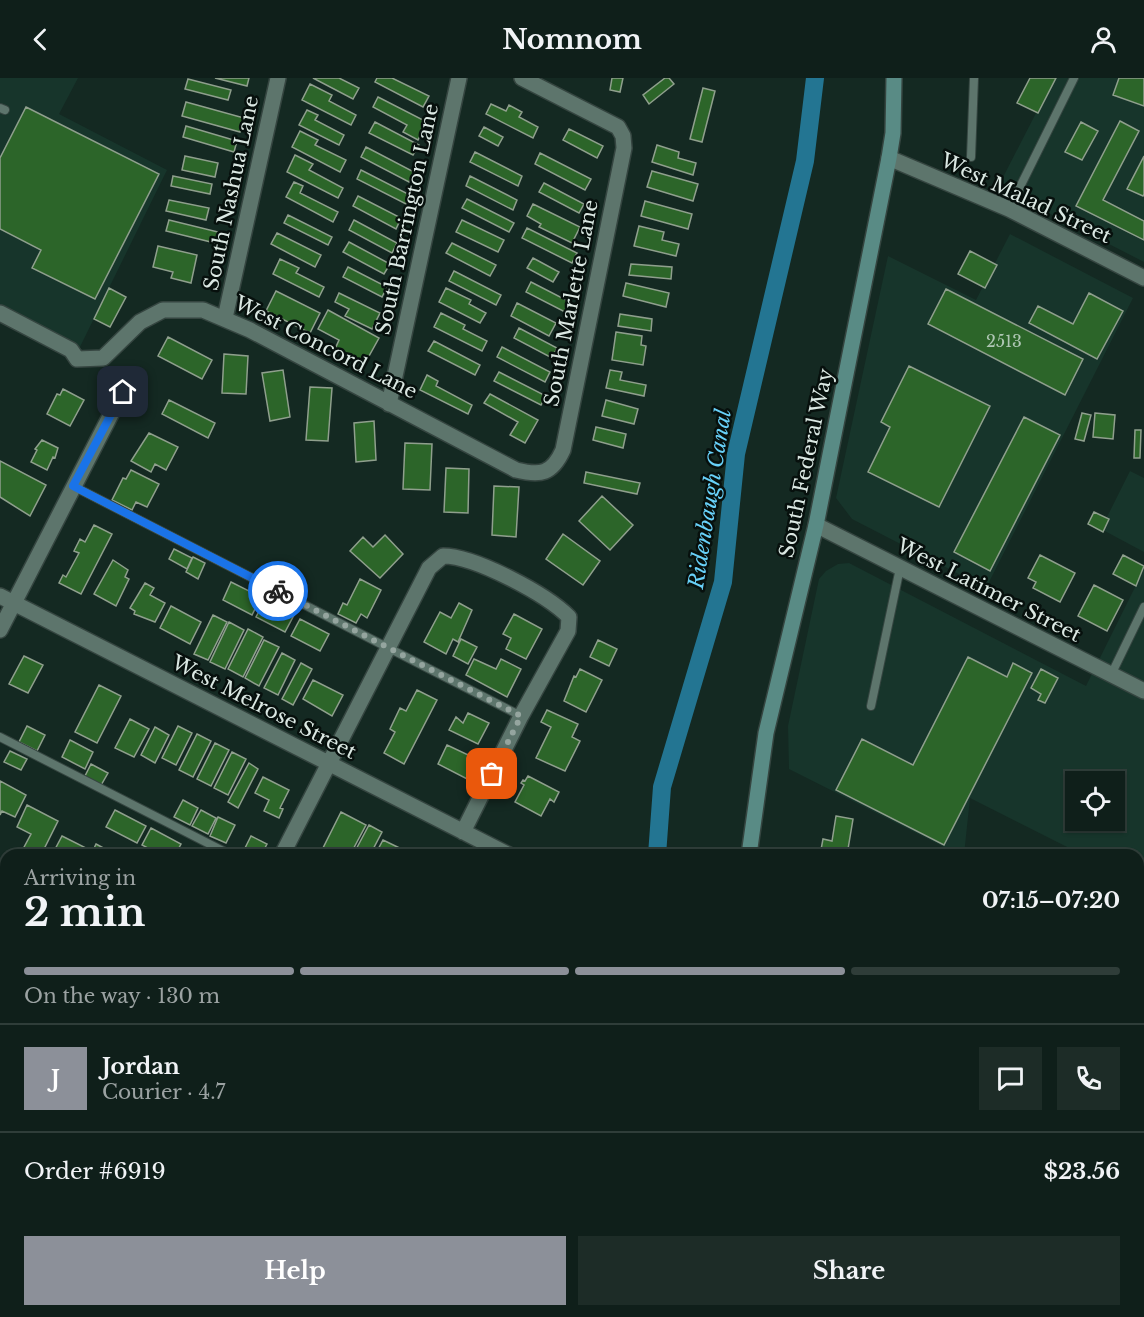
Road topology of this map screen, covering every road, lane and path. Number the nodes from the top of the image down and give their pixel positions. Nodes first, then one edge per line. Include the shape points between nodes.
1 (278, 78) edge
2 (459, 78) edge
3 (522, 78) edge
4 (894, 78) edge
5 (974, 78) edge
6 (1074, 78) edge
7 (970, 157) dead end
8 (889, 158) junction
9 (1009, 210) junction
10 (1144, 278) edge
11 (0, 314) edge
12 (225, 318) junction
13 (123, 392) dead end
14 (389, 404) junction
15 (546, 472) joint
16 (73, 486) junction
17 (816, 525) junction
18 (900, 568) junction
19 (7, 600) edge
20 (1144, 607) edge
21 (0, 630) edge
22 (388, 647) junction
23 (1111, 675) junction
24 (1144, 691) edge
25 (871, 706) dead end
26 (521, 716) junction
27 (0, 737) edge
28 (328, 763) junction
29 (463, 832) junction
30 (219, 849) edge
31 (285, 849) edge
32 (497, 849) edge
33 (750, 849) edge

1 - 12 street, South Nashua Lane
2 - 14 street, South Barrington Lane
3 - 15 street, South Marlette Lane via 618,128 624,148 563,450 557,463
4 - 8 main road, South Federal Way
5 - 7 lane
6 - 9 lane
8 - 9 street, West Malad Street
8 - 17 main road, South Federal Way
9 - 10 street, West Malad Street
11 - 12 street, West Concord Lane via 71,350 77,359 91,361 103,358 140,322 163,310 204,310
12 - 14 street, West Concord Lane
13 - 16 street
14 - 15 street, West Concord Lane via 516,470
16 - 19 street
16 - 22 lane
17 - 18 street, West Latimer Street
17 - 33 main road, South Federal Way via 766,733
18 - 23 street, West Latimer Street
18 - 25 lane
19 - 21 street
19 - 28 street, West Melrose Street
20 - 23 lane
22 - 26 lane
22 - 26 street via 429,568 443,556 458,556 476,563 556,604 568,617 568,631
22 - 28 street
23 - 24 street, West Latimer Street
26 - 29 street
27 - 30 lane
28 - 29 street, West Melrose Street
28 - 31 street
29 - 32 street, West Melrose Street

